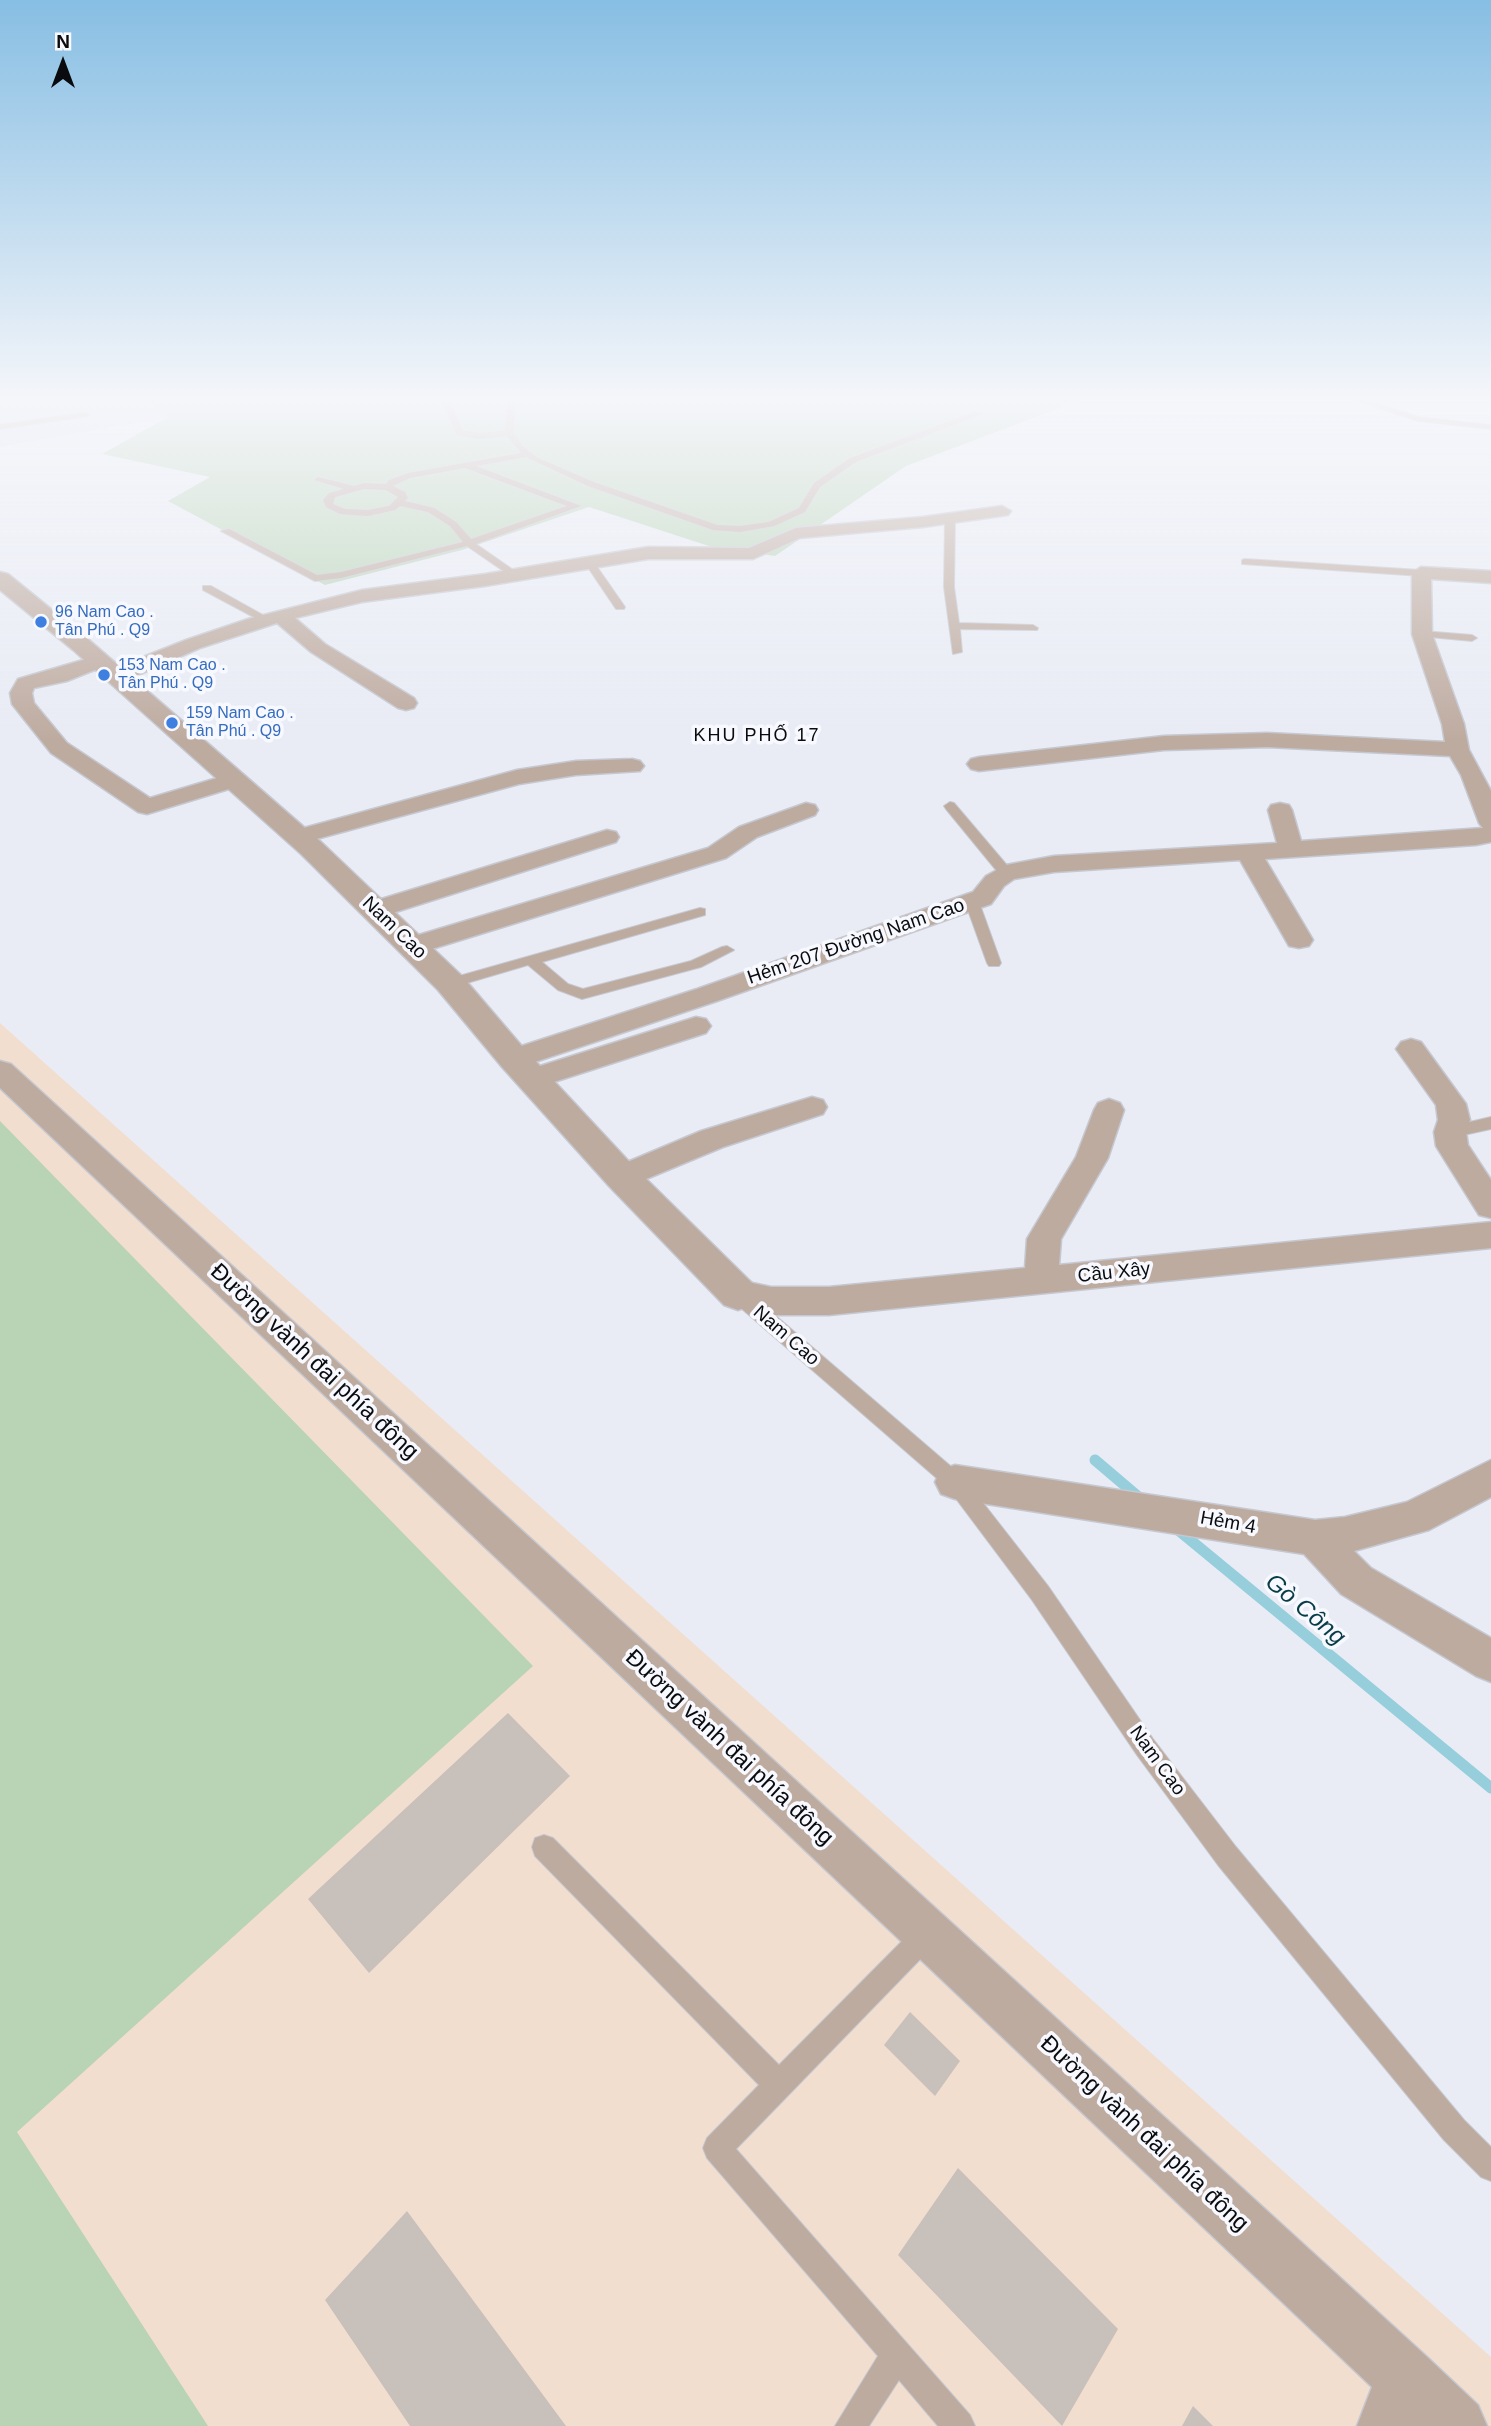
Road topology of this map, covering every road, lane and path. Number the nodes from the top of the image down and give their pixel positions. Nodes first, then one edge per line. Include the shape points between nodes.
1 (436, 513) edge
2 (555, 513) edge
3 (674, 513) edge
4 (795, 513) edge
5 (988, 513) edge
6 (950, 519) junction
7 (226, 531) dead end
8 (469, 542) junction
9 (590, 562) junction
10 (1245, 562) dead end
11 (1421, 573) junction
12 (515, 576) junction
13 (1491, 577) edge
14 (0, 579) edge
15 (207, 589) dead end
16 (620, 607) dead end
17 (274, 618) junction
18 (954, 626) junction
19 (1033, 628) dead end
20 (1422, 634) junction
21 (1472, 638) dead end
22 (957, 652) dead end
23 (108, 669) junction
24 (26, 684) junction
25 (0, 691) edge
26 (406, 702) dead end
27 (1458, 750) junction
28 (979, 764) dead end
29 (632, 766) dead end
30 (1482, 776) edge
31 (234, 780) junction
32 (950, 806) dead end
33 (806, 810) dead end
34 (1280, 810) dead end
35 (1491, 823) edge
36 (1491, 834) edge
37 (298, 837) junction
38 (607, 837) dead end
39 (1291, 849) junction
40 (1249, 853) junction
41 (1006, 873) junction
42 (972, 902) junction
43 (374, 910) junction
44 (700, 912) dead end
45 (1298, 940) dead end
46 (412, 946) junction
47 (727, 950) dead end
48 (531, 960) junction
49 (994, 963) dead end
50 (450, 983) junction
51 (696, 1026) dead end
52 (1411, 1049) dead end
53 (523, 1069) junction
54 (0, 1071) edge
55 (812, 1107) dead end
56 (1109, 1110) dead end
57 (1491, 1123) edge
58 (1450, 1132) junction
59 (622, 1177) junction
60 (1491, 1206) edge
61 (1491, 1234) edge
62 (1041, 1280) junction
63 (738, 1294) junction
64 (1491, 1477) edge
65 (955, 1482) junction
66 (1315, 1538) junction
67 (1491, 1661) edge
68 (544, 1847) dead end
69 (928, 1933) junction
70 (779, 2085) junction
71 (1491, 2167) edge
72 (897, 2355) junction
73 (1396, 2402) edge
74 (851, 2426) edge
75 (959, 2426) edge
76 (1457, 2426) edge

1 - 8 lane
2 - 8 lane
3 - 4 lane via 716,528 740,529 771,524
5 - 6 street
6 - 9 street via 796,533 753,553 648,552
6 - 18 lane via 949,587
7 - 8 lane via 315,578
8 - 12 lane
9 - 12 street
9 - 16 lane
10 - 11 lane
11 - 13 street
11 - 20 street
12 - 17 street
14 - 23 street, Nam Cao
15 - 17 lane
17 - 23 street
17 - 26 street
18 - 19 lane
18 - 22 lane
20 - 21 lane
20 - 27 street
23 - 24 street
23 - 31 street, Nam Cao
24 - 25 street
24 - 31 street via 21,693 23,704 59,748 147,807
27 - 28 street via 1268,740 1164,743
27 - 30 street
29 - 37 street via 517,777
30 - 35 street
31 - 37 street, Nam Cao
32 - 41 lane
33 - 46 street via 748,832 718,853
34 - 39 street
36 - 39 street
37 - 43 street, Nam Cao
38 - 43 street
39 - 40 street
40 - 41 street via 1054,864
40 - 45 street
41 - 42 street, Hẻm 207 Đường Nam Cao
42 - 49 lane
42 - 53 street, Hẻm 207 Đường Nam Cao via 707,995
43 - 46 street, Nam Cao
44 - 48 lane
46 - 50 street, Nam Cao
47 - 48 lane via 696,964 582,993 563,987
48 - 50 lane
50 - 53 street, Nam Cao
51 - 53 street
52 - 58 street via 1451,1104 1454,1119
53 - 59 street, Nam Cao
54 - 69 street, Đường vành đai phía đông
55 - 59 street via 712,1139
56 - 62 street via 1092,1158 1044,1239
57 - 58 lane
58 - 60 street via 1452,1146
59 - 63 street, Nam Cao
61 - 62 street, Cầu Xây
62 - 63 street, Cầu Xây via 829,1301 771,1301
63 - 65 lane, Nam Cao
64 - 66 street, Hẻm 4 via 1415,1518
65 - 66 street, Hẻm 4
65 - 71 lane, Nam Cao via 1227,1856 1454,2130
66 - 67 street via 1356,1581
68 - 70 lane
69 - 70 lane
69 - 73 street, Đường vành đai phía đông
70 - 72 lane via 717,2148
72 - 74 lane
72 - 75 lane
73 - 76 street, Đường vành đai phía đông

